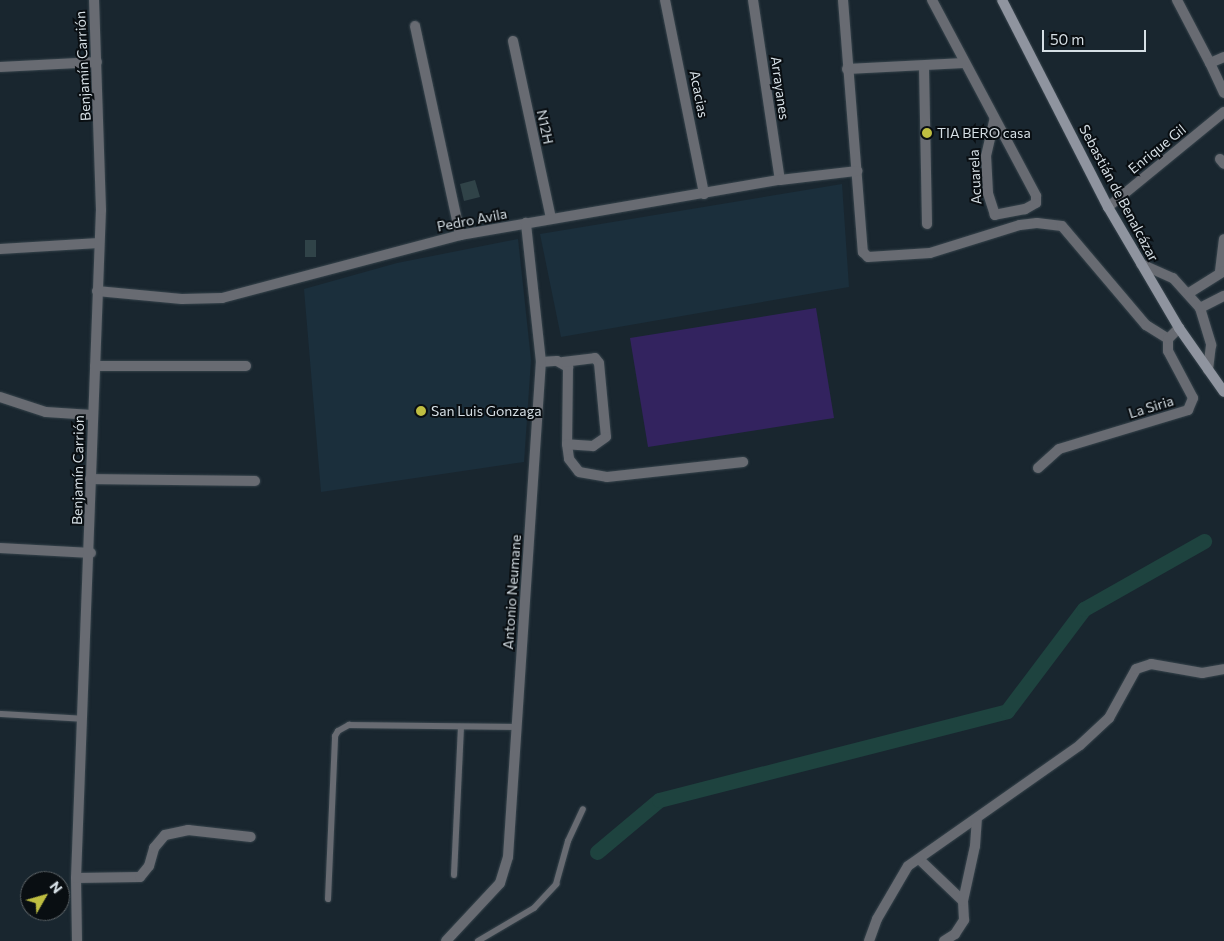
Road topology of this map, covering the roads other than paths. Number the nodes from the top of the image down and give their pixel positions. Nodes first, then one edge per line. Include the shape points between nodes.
1 (94, 0) edge
2 (665, 0) edge
3 (753, 0) edge
4 (843, 0) edge
5 (932, 0) edge
6 (1002, 0) edge
7 (1177, 0) edge
8 (415, 26) dead end
9 (512, 41) dead end
10 (1224, 56) edge
11 (97, 62) junction
12 (964, 63) junction
13 (1210, 63) junction
14 (0, 67) edge
15 (924, 67) junction
16 (847, 69) junction
17 (1224, 93) edge
18 (1224, 112) edge
19 (994, 120) junction
20 (857, 171) junction
21 (780, 180) junction
22 (704, 194) junction
23 (1108, 207) junction
24 (551, 220) junction
25 (526, 223) junction
26 (927, 224) dead end
27 (460, 235) junction
28 (1224, 239) edge
29 (99, 243) junction
30 (0, 249) edge
31 (1141, 264) junction
32 (1222, 271) edge
33 (97, 291) junction
34 (1189, 293) junction
35 (1224, 296) edge
36 (1200, 308) junction
37 (1179, 328) junction
38 (1168, 339) junction
39 (541, 362) junction
40 (563, 362) junction
41 (94, 366) junction
42 (246, 366) dead end
43 (1208, 370) junction
44 (1224, 392) edge
45 (0, 397) edge
46 (92, 415) junction
47 (567, 444) junction
48 (743, 462) dead end
49 (1038, 468) dead end
50 (90, 479) junction
51 (255, 481) dead end
52 (0, 548) edge
53 (91, 554) junction
54 (1224, 669) edge
55 (0, 714) edge
56 (83, 719) junction
57 (517, 727) junction
58 (461, 728) junction
59 (583, 809) dead end
60 (977, 820) junction
61 (252, 837) dead end
62 (919, 859) junction
63 (454, 875) dead end
64 (76, 878) junction
65 (328, 899) dead end
66 (963, 901) junction
67 (77, 941) edge
68 (446, 941) edge
69 (478, 941) edge
70 (869, 941) edge
71 (944, 941) edge

1 - 11 street, Benjamín Carrión
2 - 22 street, Acacias
3 - 21 street, Arrayanes
4 - 16 street
5 - 12 street, Acuarela
6 - 23 main road, Sebastián de Benalcázar
7 - 13 street
8 - 27 street
9 - 24 street, N12H
10 - 13 street
11 - 14 street
11 - 29 street, Benjamín Carrión
12 - 15 street
12 - 19 street, Acuarela
13 - 17 street
15 - 16 street
15 - 26 street
16 - 20 street
18 - 23 street, Enrique Gil
19 - 19 street, Acuarela via 1036,200 1025,209 995,215 988,193 986,156
20 - 21 street, Pedro Avila
20 - 38 street via 863,252 868,257 930,252 1020,225 1062,226 1146,325
21 - 22 street, Pedro Avila
22 - 24 street, Pedro Avila
23 - 31 main road, Sebastián de Benalcázar
24 - 25 street, Pedro Avila
25 - 27 street, Pedro Avila
25 - 39 street, Antonio Neumane
27 - 33 street, Pedro Avila via 222,298 182,299
28 - 32 street
29 - 30 street
29 - 33 street, Benjamín Carrión
31 - 34 street via 1166,273
31 - 37 main road, Sebastián de Benalcázar
32 - 34 street
33 - 41 street, Benjamín Carrión
34 - 36 street
35 - 36 street
36 - 43 street via 1211,345
37 - 38 street
37 - 43 main road, Sebastián de Benalcázar
38 - 49 street, La Siria via 1172,360 1193,398 1188,410 1059,449
39 - 40 street
39 - 57 street, Antonio Neumane
40 - 47 street via 568,367
40 - 47 street via 595,358 599,363 606,437 593,446
41 - 42 street
41 - 46 street, Benjamín Carrión
43 - 44 main road, Sebastián de Benalcázar
45 - 46 street via 46,412
46 - 50 street, Benjamín Carrión
47 - 48 street via 569,459 578,472 592,476
50 - 51 street
50 - 53 street, Benjamín Carrión
52 - 53 street
53 - 56 street, Benjamín Carrión
54 - 60 street via 1202,673 1144,665 1136,670 1109,718 1080,745
55 - 56 lane
56 - 64 street, Benjamín Carrión
57 - 58 lane
57 - 68 street, Antonio Neumane via 506,870 500,883
58 - 63 lane
58 - 65 lane via 349,725 338,731 335,736
59 - 69 lane via 568,841 556,884 534,908
60 - 62 street
60 - 66 street
61 - 64 street via 188,830 164,835 154,848 150,866 140,877
62 - 66 street
62 - 70 street via 908,866 877,919
64 - 67 street, Benjamín Carrión
66 - 71 street via 964,920 955,934

